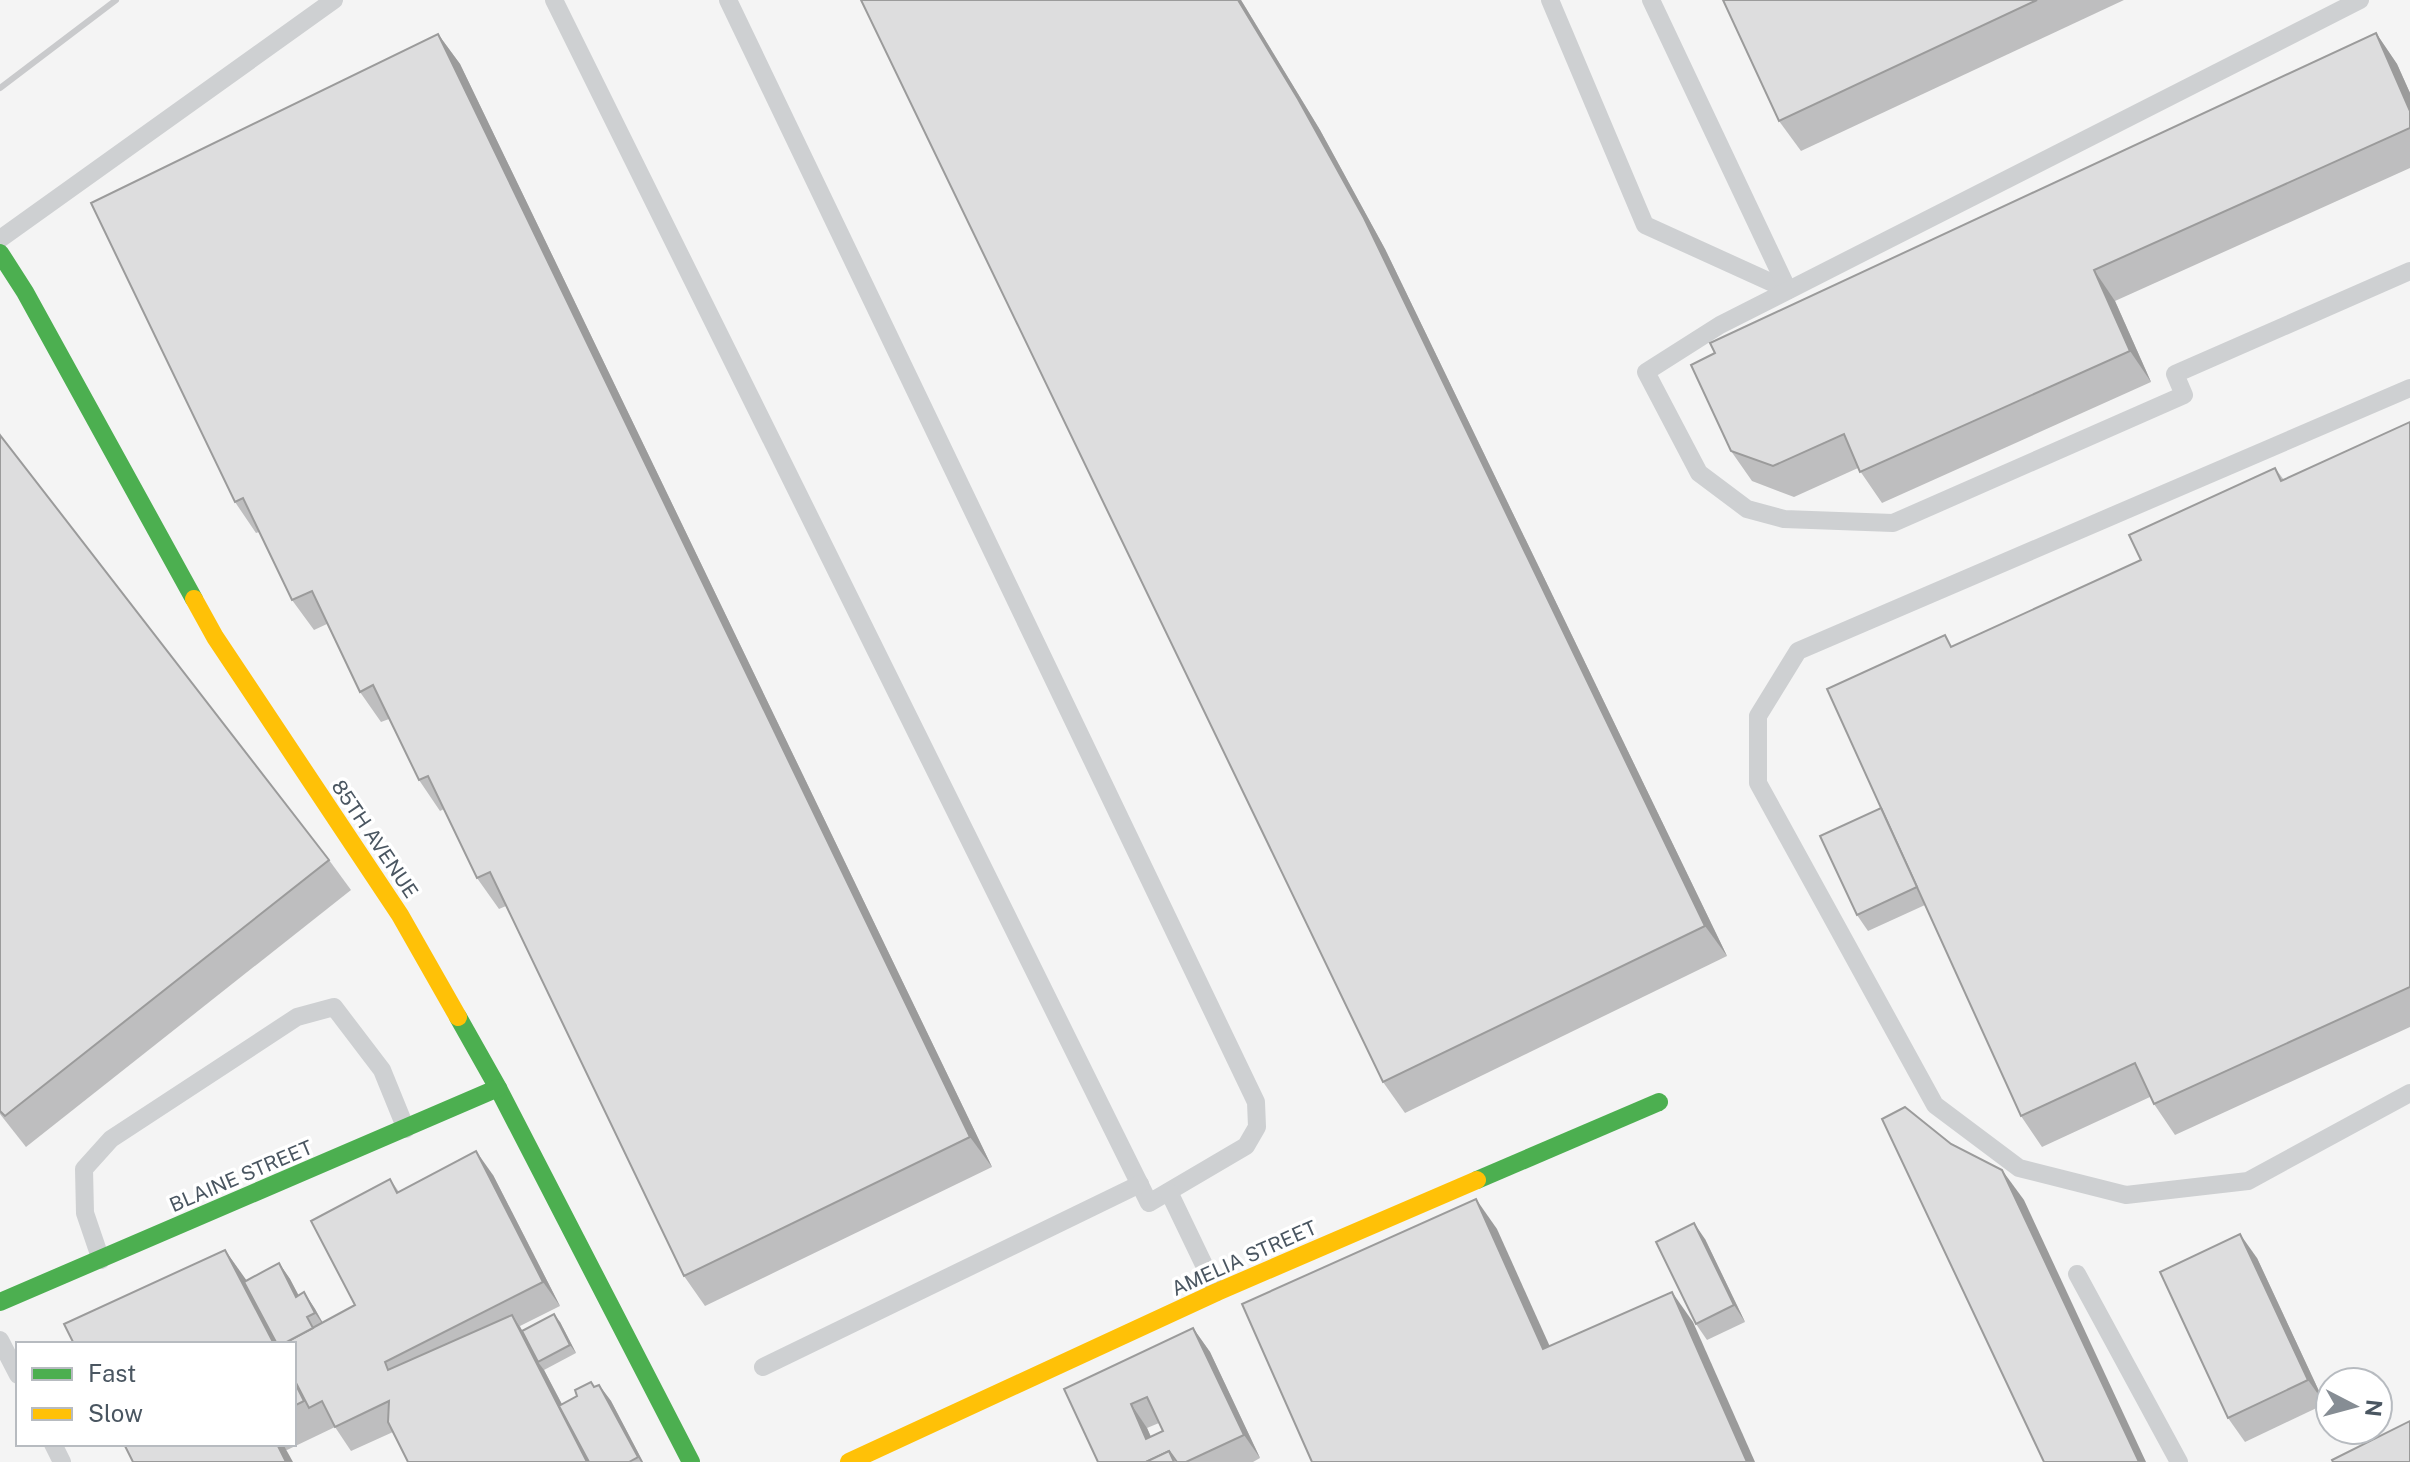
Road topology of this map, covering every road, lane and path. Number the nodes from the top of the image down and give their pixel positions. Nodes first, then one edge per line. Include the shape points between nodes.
1 (334, 0) edge
2 (554, 0) edge
3 (728, 0) edge
4 (1550, 0) edge
5 (1651, 0) edge
6 (2360, 0) edge
7 (0, 239) edge
8 (0, 253) edge
9 (2410, 271) edge
10 (1788, 290) junction
11 (2410, 388) edge
12 (498, 1088) junction
13 (2410, 1093) edge
14 (1659, 1102) dead end
15 (406, 1129) junction
16 (1140, 1184) junction
17 (1169, 1192) junction
18 (101, 1260) junction
19 (2077, 1274) dead end
20 (1217, 1292) junction
21 (0, 1302) edge
22 (0, 1340) edge
23 (763, 1367) dead end
24 (16, 1371) edge
25 (691, 1462) edge
26 (849, 1462) edge
27 (2179, 1462) edge

1 - 7 lane
2 - 16 lane
3 - 17 lane via 1256,1102 1257,1127 1246,1146
4 - 10 lane via 1645,225
5 - 10 lane
6 - 10 lane
8 - 12 street, 85TH AVENUE via 215,637 400,915
9 - 10 lane via 2175,374 2184,395 1893,523 1784,519 1747,509 1699,473 1646,372
11 - 13 lane via 1798,651 1758,716 1758,783 1935,1105 2019,1168 2126,1195 2248,1181
12 - 15 street, BLAINE STREET
12 - 25 street, 85TH AVENUE
14 - 20 street, AMELIA STREET
15 - 18 street, BLAINE STREET
15 - 18 lane via 382,1070 334,1007 297,1017 111,1139 84,1169 85,1213
16 - 17 lane via 1149,1203
16 - 23 lane
17 - 20 lane
18 - 21 street, BLAINE STREET
19 - 27 lane
20 - 26 street, AMELIA STREET
22 - 24 lane

